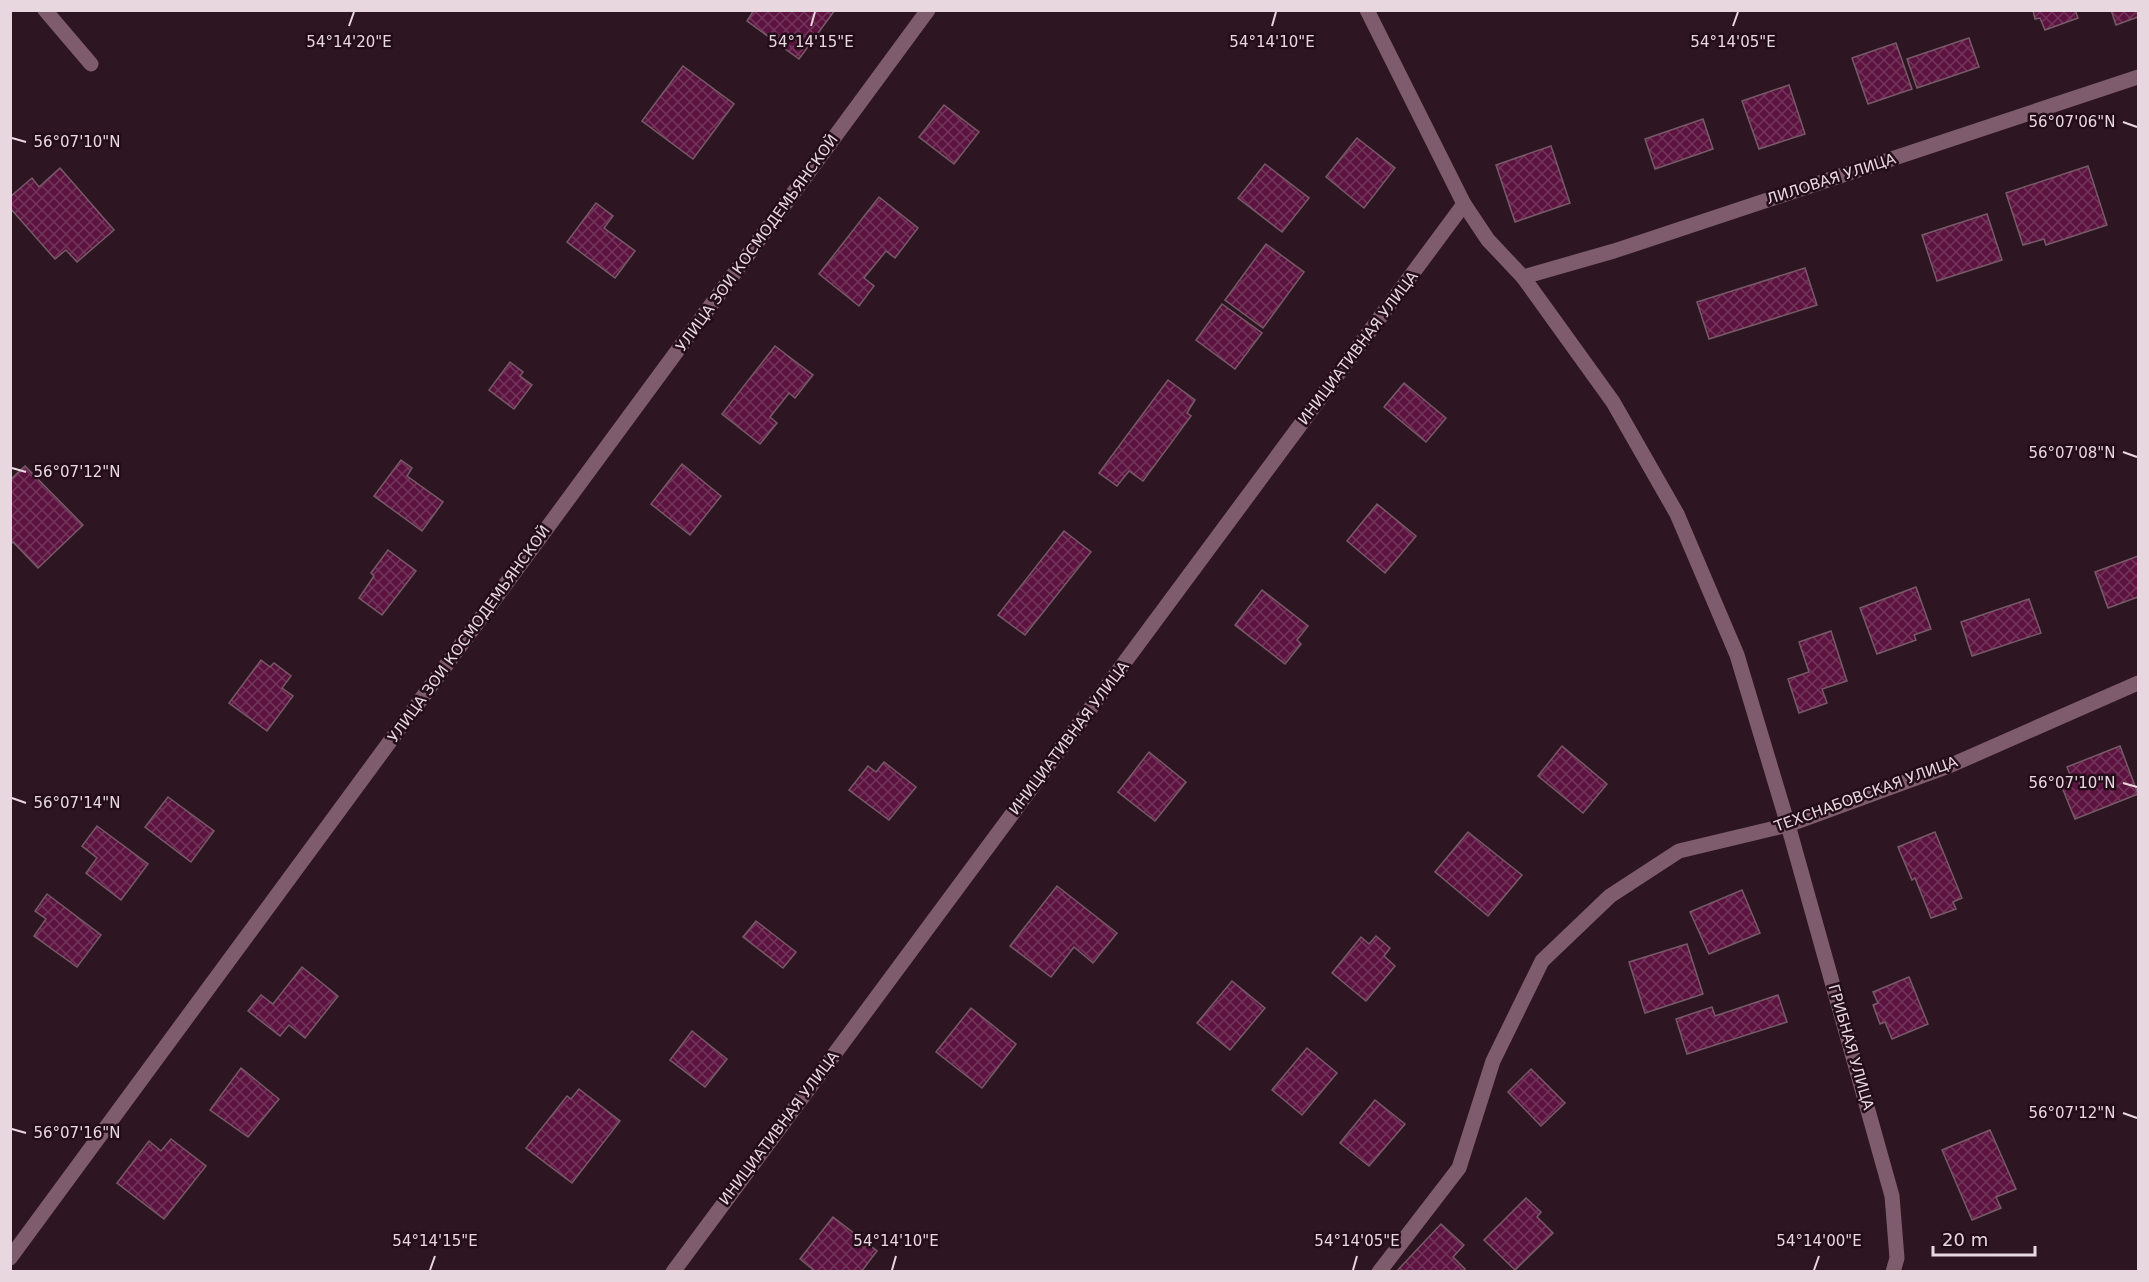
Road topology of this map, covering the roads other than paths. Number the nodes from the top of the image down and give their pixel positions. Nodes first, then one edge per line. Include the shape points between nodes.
1 (45, 10) edge
2 (928, 10) edge
3 (1367, 10) edge
4 (91, 64) dead end
5 (2139, 77) edge
6 (1464, 204) junction
7 (1523, 278) junction
8 (2139, 683) edge
9 (1788, 825) junction
10 (10, 1258) edge
11 (673, 1272) edge
12 (1379, 1272) edge
13 (1893, 1272) edge

1 - 4 street
2 - 10 street, УЛИЦА ЗОИ КОСМОДЕМЬЯНСКОЙ
3 - 6 street, ГРИБНАЯ УЛИЦА
5 - 7 street, ЛИЛОВАЯ УЛИЦА
6 - 7 street, ГРИБНАЯ УЛИЦА via 1488,240
6 - 11 street, ИНИЦИАТИВНАЯ УЛИЦА
7 - 9 street, ГРИБНАЯ УЛИЦА via 1613,402 1677,514 1737,655
8 - 9 street, ТЕХСНАБОВСКАЯ УЛИЦА via 1949,766
9 - 12 street, ТЕХСНАБОВСКАЯ УЛИЦА via 1678,851 1610,896 1542,961 1492,1061 1459,1168
9 - 13 street, ГРИБНАЯ УЛИЦА via 1892,1196 1897,1258

